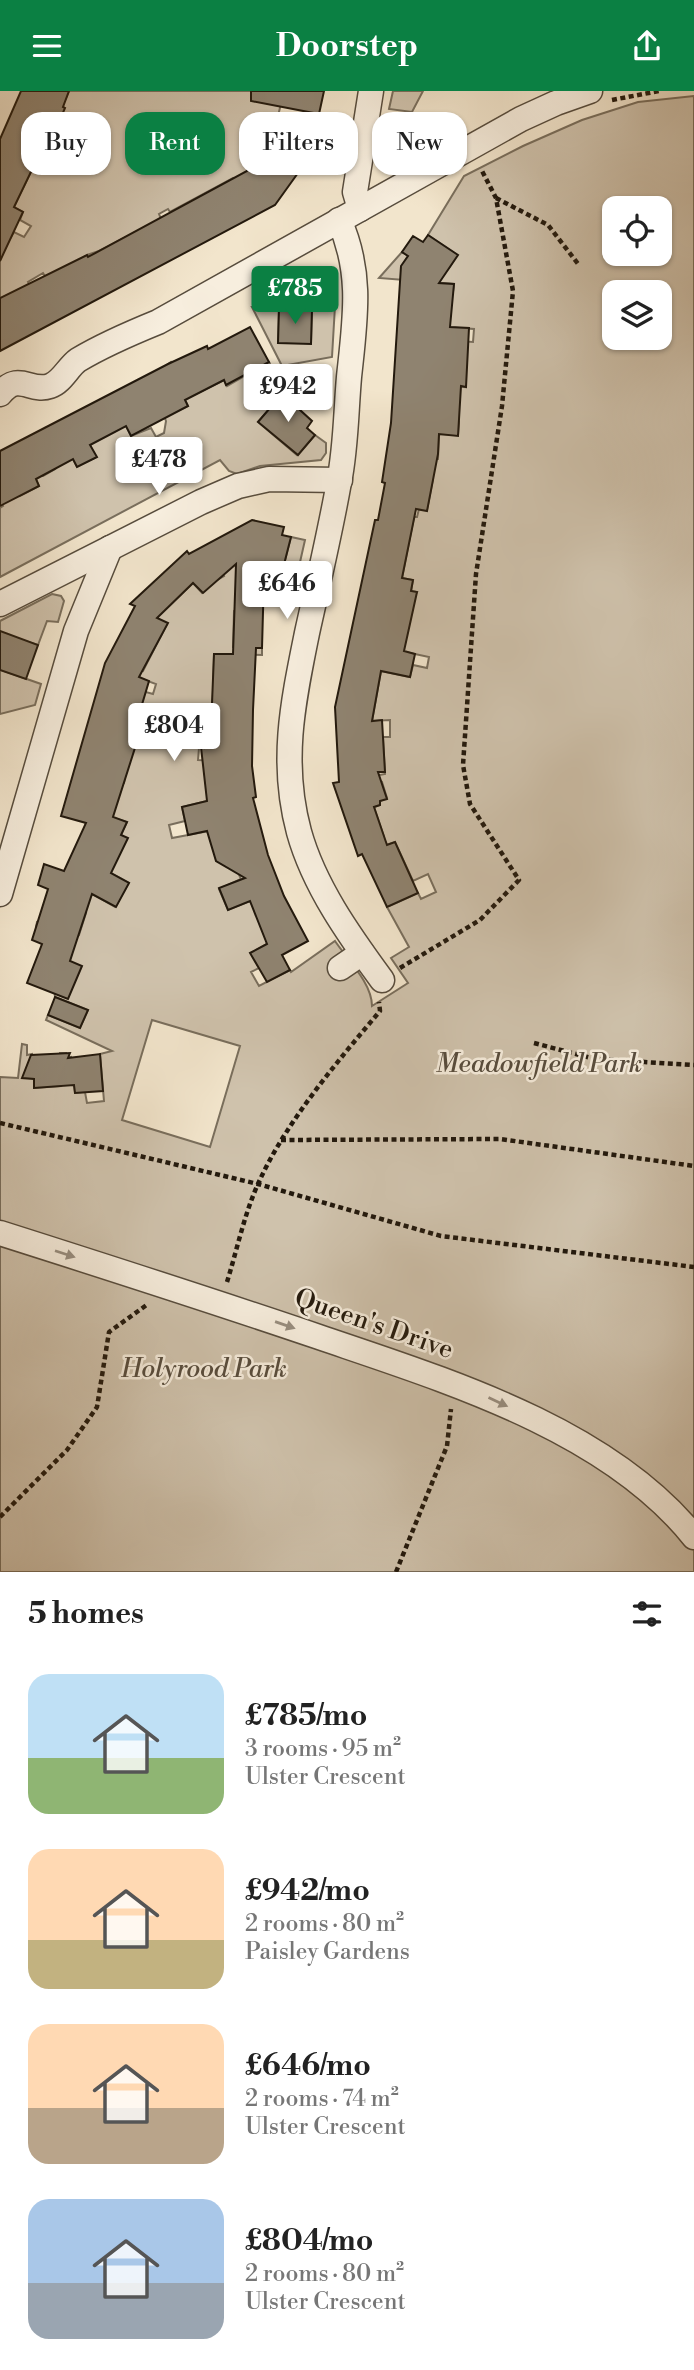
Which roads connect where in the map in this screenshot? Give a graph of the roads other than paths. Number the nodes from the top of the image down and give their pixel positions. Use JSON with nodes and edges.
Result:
{"nodes":[{"id":1,"x":371,"y":91,"type":"edge"},
{"id":2,"x":590,"y":91,"type":"edge"},
{"id":3,"x":350,"y":214,"type":"junction"},
{"id":4,"x":0,"y":394,"type":"edge"},
{"id":5,"x":340,"y":480,"type":"junction"},
{"id":6,"x":110,"y":548,"type":"junction"},
{"id":7,"x":0,"y":604,"type":"edge"},
{"id":8,"x":0,"y":894,"type":"edge"},
{"id":9,"x":362,"y":953,"type":"junction"},
{"id":10,"x":340,"y":968,"type":"dead end"},
{"id":11,"x":382,"y":980,"type":"road end"},
{"id":12,"x":0,"y":1233,"type":"edge"},
{"id":13,"x":694,"y":1537,"type":"edge"}],
"edges":[{"from":1,"to":3,"type":"street"},
{"from":2,"to":3,"type":"street"},
{"from":3,"to":4,"type":"street"},
{"from":3,"to":5,"type":"street"},
{"from":5,"to":6,"type":"street"},
{"from":5,"to":9,"type":"street"},
{"from":6,"to":7,"type":"street"},
{"from":6,"to":8,"type":"street"},
{"from":9,"to":10,"type":"street"},
{"from":9,"to":11,"type":"street"},
{"from":12,"to":13,"type":"street","name":"Queen's Drive","one_way":true}]}
